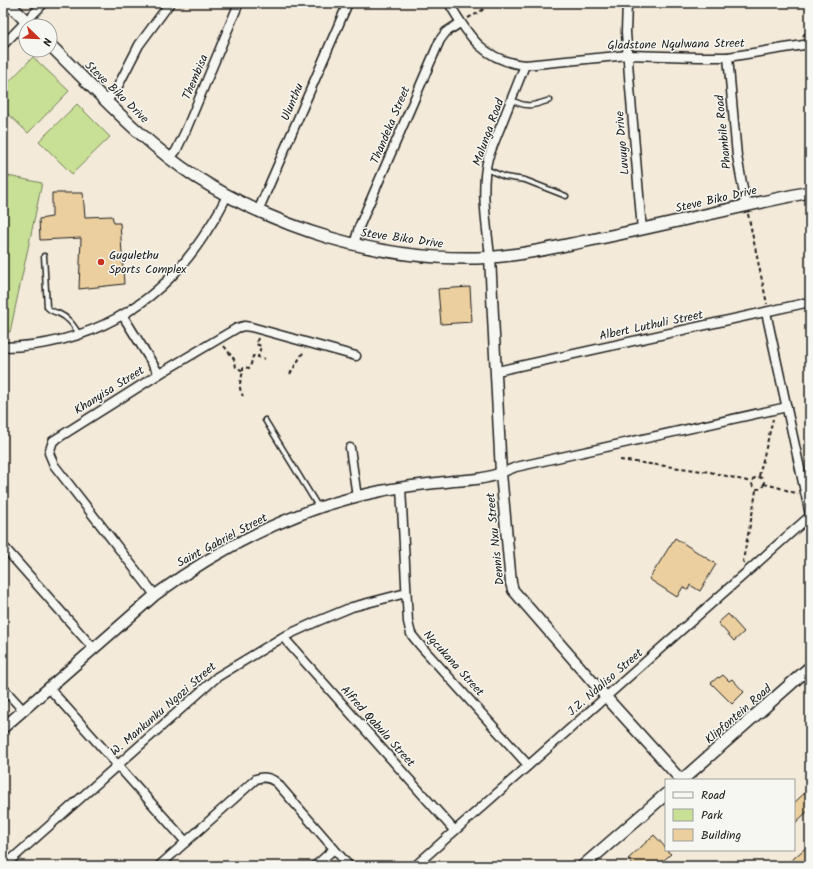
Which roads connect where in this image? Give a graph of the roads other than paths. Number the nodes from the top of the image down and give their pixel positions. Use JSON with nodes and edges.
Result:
{"nodes":[{"id":1,"x":8,"y":3,"type":"edge"},
{"id":2,"x":44,"y":3,"type":"edge"},
{"id":3,"x":170,"y":3,"type":"edge"},
{"id":4,"x":239,"y":3,"type":"edge"},
{"id":5,"x":348,"y":3,"type":"edge"},
{"id":6,"x":449,"y":3,"type":"edge"},
{"id":7,"x":627,"y":3,"type":"edge"},
{"id":8,"x":23,"y":18,"type":"edge"},
{"id":9,"x":33,"y":18,"type":"edge"},
{"id":10,"x":460,"y":23,"type":"junction"},
{"id":11,"x":18,"y":33,"type":"edge"},
{"id":12,"x":810,"y":44,"type":"edge"},
{"id":13,"x":3,"y":45,"type":"edge"},
{"id":14,"x":58,"y":53,"type":"edge"},
{"id":15,"x":628,"y":55,"type":"junction"},
{"id":16,"x":728,"y":57,"type":"junction"},
{"id":17,"x":525,"y":65,"type":"junction"},
{"id":18,"x":512,"y":100,"type":"junction"},
{"id":19,"x":550,"y":100,"type":"dead end"},
{"id":20,"x":107,"y":101,"type":"junction"},
{"id":21,"x":170,"y":158,"type":"junction"},
{"id":22,"x":486,"y":169,"type":"junction"},
{"id":23,"x":810,"y":192,"type":"edge"},
{"id":24,"x":227,"y":195,"type":"junction"},
{"id":25,"x":566,"y":196,"type":"dead end"},
{"id":26,"x":747,"y":209,"type":"junction"},
{"id":27,"x":258,"y":211,"type":"junction"},
{"id":28,"x":642,"y":230,"type":"junction"},
{"id":29,"x":354,"y":245,"type":"junction"},
{"id":30,"x":44,"y":256,"type":"dead end"},
{"id":31,"x":490,"y":257,"type":"junction"},
{"id":32,"x":810,"y":302,"type":"edge"},
{"id":33,"x":767,"y":308,"type":"junction"},
{"id":34,"x":123,"y":316,"type":"junction"},
{"id":35,"x":79,"y":334,"type":"junction"},
{"id":36,"x":3,"y":347,"type":"edge"},
{"id":37,"x":356,"y":356,"type":"dead end"},
{"id":38,"x":496,"y":371,"type":"junction"},
{"id":39,"x":159,"y":374,"type":"junction"},
{"id":40,"x":787,"y":407,"type":"junction"},
{"id":41,"x":265,"y":420,"type":"dead end"},
{"id":42,"x":350,"y":448,"type":"dead end"},
{"id":43,"x":501,"y":474,"type":"junction"},
{"id":44,"x":401,"y":487,"type":"junction"},
{"id":45,"x":357,"y":497,"type":"junction"},
{"id":46,"x":319,"y":508,"type":"junction"},
{"id":47,"x":810,"y":516,"type":"edge"},
{"id":48,"x":3,"y":546,"type":"edge"},
{"id":49,"x":406,"y":593,"type":"junction"},
{"id":50,"x":155,"y":595,"type":"junction"},
{"id":51,"x":284,"y":637,"type":"junction"},
{"id":52,"x":94,"y":648,"type":"junction"},
{"id":53,"x":810,"y":667,"type":"edge"},
{"id":54,"x":3,"y":688,"type":"edge"},
{"id":55,"x":49,"y":688,"type":"junction"},
{"id":56,"x":606,"y":697,"type":"junction"},
{"id":57,"x":23,"y":710,"type":"junction"},
{"id":58,"x":3,"y":728,"type":"edge"},
{"id":59,"x":118,"y":764,"type":"junction"},
{"id":60,"x":528,"y":765,"type":"junction"},
{"id":61,"x":680,"y":779,"type":"edge"},
{"id":62,"x":682,"y":779,"type":"edge"},
{"id":63,"x":665,"y":795,"type":"edge"},
{"id":64,"x":454,"y":830,"type":"junction"},
{"id":65,"x":186,"y":842,"type":"junction"},
{"id":66,"x":334,"y":849,"type":"junction"},
{"id":67,"x":4,"y":866,"type":"edge"},
{"id":68,"x":159,"y":866,"type":"edge"},
{"id":69,"x":315,"y":866,"type":"edge"},
{"id":70,"x":349,"y":866,"type":"edge"},
{"id":71,"x":415,"y":866,"type":"edge"},
{"id":72,"x":583,"y":866,"type":"edge"}],
"edges":[{"from":1,"to":8,"type":"main road"},
{"from":2,"to":9,"type":"street"},
{"from":3,"to":20,"type":"street"},
{"from":4,"to":21,"type":"street","name":"Thembisa"},
{"from":5,"to":27,"type":"street","name":"Ulunthu"},
{"from":6,"to":10,"type":"street","name":"Gladstone Nqulwana Street"},
{"from":7,"to":15,"type":"street","name":"Luvuyo Drive"},
{"from":10,"to":17,"type":"street","name":"Gladstone Nqulwana Street"},
{"from":10,"to":29,"type":"street","name":"Thandeka Street"},
{"from":11,"to":13,"type":"street"},
{"from":12,"to":16,"type":"street","name":"Gladstone Nqulwana Street"},
{"from":14,"to":20,"type":"main road","name":"Steve Biko Drive"},
{"from":15,"to":16,"type":"street","name":"Gladstone Nqulwana Street"},
{"from":15,"to":17,"type":"street","name":"Gladstone Nqulwana Street"},
{"from":15,"to":28,"type":"street","name":"Luvuyo Drive"},
{"from":16,"to":26,"type":"street","name":"Phambile Road"},
{"from":17,"to":18,"type":"street","name":"Malunga Road"},
{"from":18,"to":19,"type":"lane"},
{"from":18,"to":22,"type":"street","name":"Malunga Road"},
{"from":20,"to":21,"type":"main road","name":"Steve Biko Drive"},
{"from":21,"to":24,"type":"main road","name":"Steve Biko Drive"},
{"from":22,"to":25,"type":"lane"},
{"from":22,"to":31,"type":"street","name":"Malunga Road"},
{"from":23,"to":26,"type":"main road","name":"Steve Biko Drive"},
{"from":24,"to":27,"type":"main road","name":"Steve Biko Drive"},
{"from":24,"to":34,"type":"street"},
{"from":26,"to":28,"type":"main road","name":"Steve Biko Drive"},
{"from":27,"to":29,"type":"main road","name":"Steve Biko Drive"},
{"from":28,"to":31,"type":"main road","name":"Steve Biko Drive"},
{"from":29,"to":31,"type":"main road","name":"Steve Biko Drive"},
{"from":30,"to":35,"type":"lane"},
{"from":31,"to":38,"type":"street","name":"Dennis Nxu Street"},
{"from":32,"to":33,"type":"street","name":"Albert Luthuli Street"},
{"from":33,"to":38,"type":"street","name":"Albert Luthuli Street"},
{"from":33,"to":40,"type":"street"},
{"from":34,"to":35,"type":"street"},
{"from":34,"to":39,"type":"street"},
{"from":35,"to":36,"type":"street"},
{"from":37,"to":39,"type":"street","name":"Khanyisa Street"},
{"from":38,"to":43,"type":"street","name":"Dennis Nxu Street"},
{"from":39,"to":50,"type":"street","name":"Khanyisa Street"},
{"from":40,"to":43,"type":"street"},
{"from":40,"to":47,"type":"street"},
{"from":41,"to":46,"type":"lane"},
{"from":42,"to":45,"type":"street"},
{"from":43,"to":44,"type":"street","name":"Saint Gabriel Street"},
{"from":43,"to":56,"type":"street","name":"Dennis Nxu Street"},
{"from":44,"to":45,"type":"street","name":"Saint Gabriel Street"},
{"from":44,"to":49,"type":"street","name":"Ngcukana Street"},
{"from":45,"to":46,"type":"street","name":"Saint Gabriel Street"},
{"from":46,"to":50,"type":"street","name":"Saint Gabriel Street"},
{"from":47,"to":56,"type":"street","name":"J.Z. Ndaliso Street"},
{"from":48,"to":52,"type":"street"},
{"from":49,"to":51,"type":"street","name":"W. Mankunku Ngozi Street"},
{"from":49,"to":60,"type":"street","name":"Ngcukana Street"},
{"from":50,"to":52,"type":"street","name":"Saint Gabriel Street"},
{"from":51,"to":59,"type":"street","name":"W. Mankunku Ngozi Street"},
{"from":51,"to":64,"type":"street","name":"Alfred Qabula Street"},
{"from":52,"to":55,"type":"street","name":"Saint Gabriel Street"},
{"from":53,"to":62,"type":"main road","name":"Klipfontein Road"},
{"from":54,"to":57,"type":"street"},
{"from":55,"to":57,"type":"street","name":"Saint Gabriel Street"},
{"from":55,"to":59,"type":"street"},
{"from":56,"to":60,"type":"street","name":"J.Z. Ndaliso Street"},
{"from":56,"to":61,"type":"street","name":"Dennis Nxu Street"},
{"from":57,"to":58,"type":"street","name":"Saint Gabriel Street"},
{"from":59,"to":65,"type":"street"},
{"from":59,"to":67,"type":"street","name":"W. Mankunku Ngozi Street"},
{"from":60,"to":64,"type":"street","name":"J.Z. Ndaliso Street"},
{"from":63,"to":72,"type":"main road"},
{"from":64,"to":71,"type":"street","name":"J.Z. Ndaliso Street"},
{"from":65,"to":66,"type":"street"},
{"from":65,"to":68,"type":"street"},
{"from":66,"to":69,"type":"street"},
{"from":66,"to":70,"type":"street"}]}
